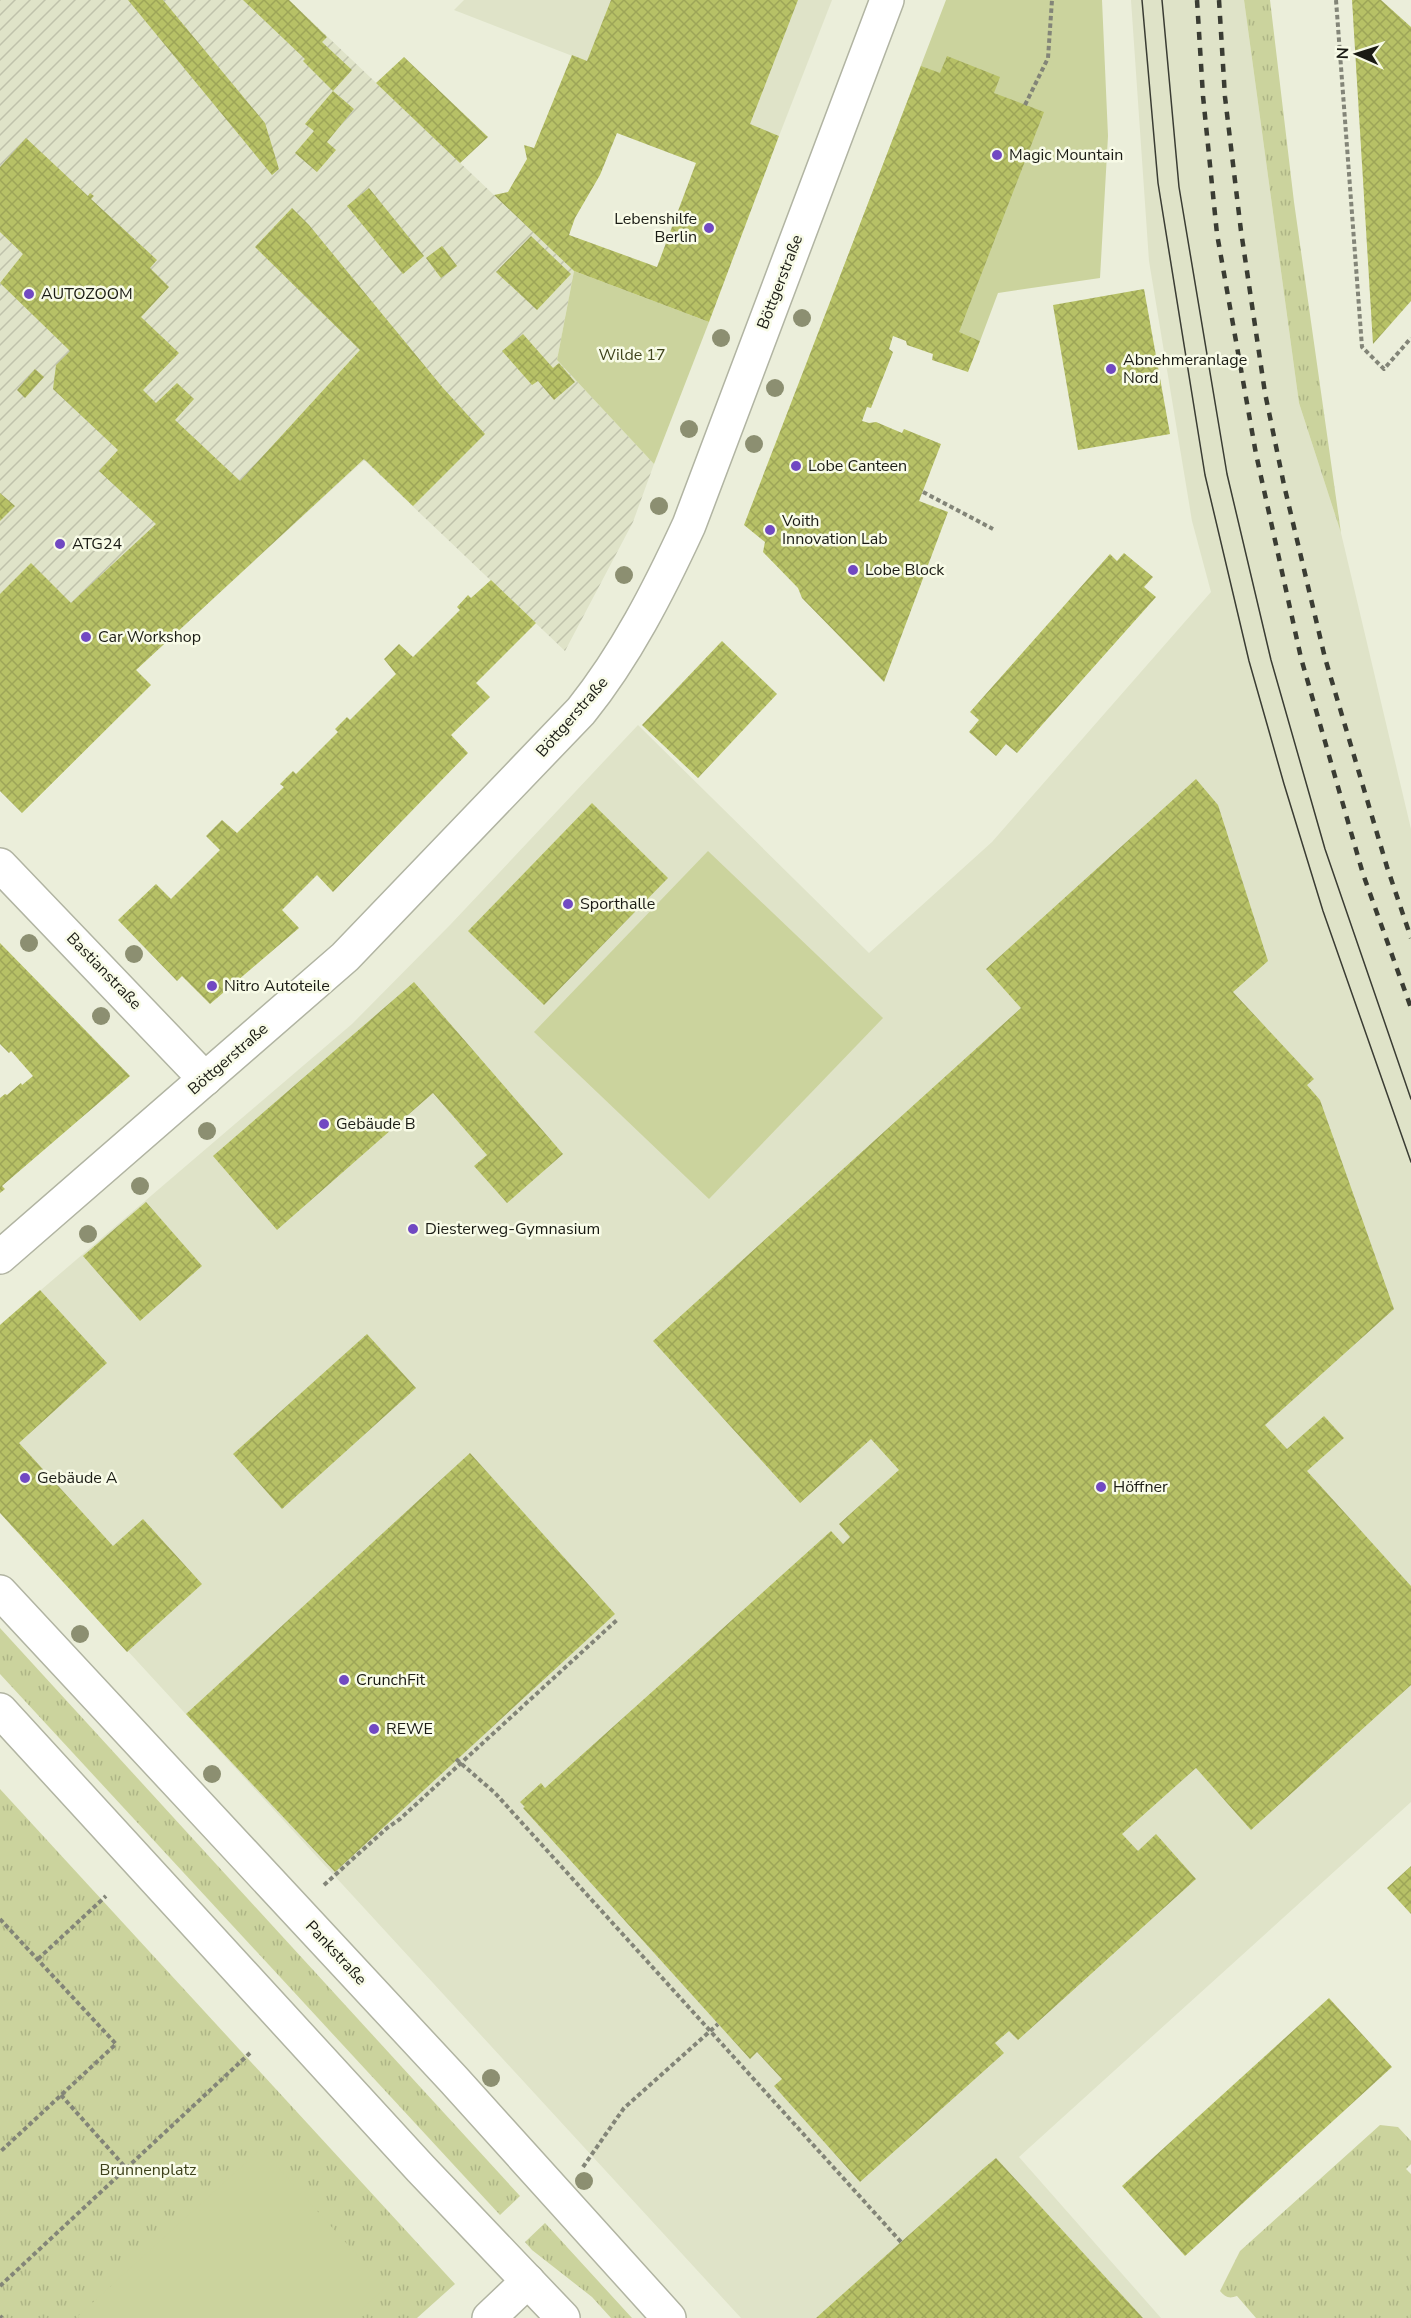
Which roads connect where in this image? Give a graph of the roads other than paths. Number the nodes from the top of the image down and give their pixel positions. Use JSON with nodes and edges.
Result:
{"nodes":[{"id":1,"x":887,"y":0,"type":"edge"},
{"id":2,"x":0,"y":865,"type":"edge"},
{"id":3,"x":206,"y":1079,"type":"junction"},
{"id":4,"x":0,"y":1257,"type":"edge"},
{"id":5,"x":0,"y":1592,"type":"edge"},
{"id":6,"x":0,"y":1710,"type":"edge"},
{"id":7,"x":528,"y":2281,"type":"junction"},
{"id":8,"x":489,"y":2318,"type":"edge"},
{"id":9,"x":563,"y":2318,"type":"edge"},
{"id":10,"x":669,"y":2318,"type":"edge"}],
"edges":[{"from":1,"to":3,"type":"street","name":"Böttgerstraße"},
{"from":2,"to":3,"type":"street","name":"Bastianstraße"},
{"from":3,"to":4,"type":"street","name":"Böttgerstraße"},
{"from":5,"to":10,"type":"street","name":"Pankstraße"},
{"from":6,"to":7,"type":"street"},
{"from":7,"to":8,"type":"street"},
{"from":7,"to":9,"type":"street"}]}
